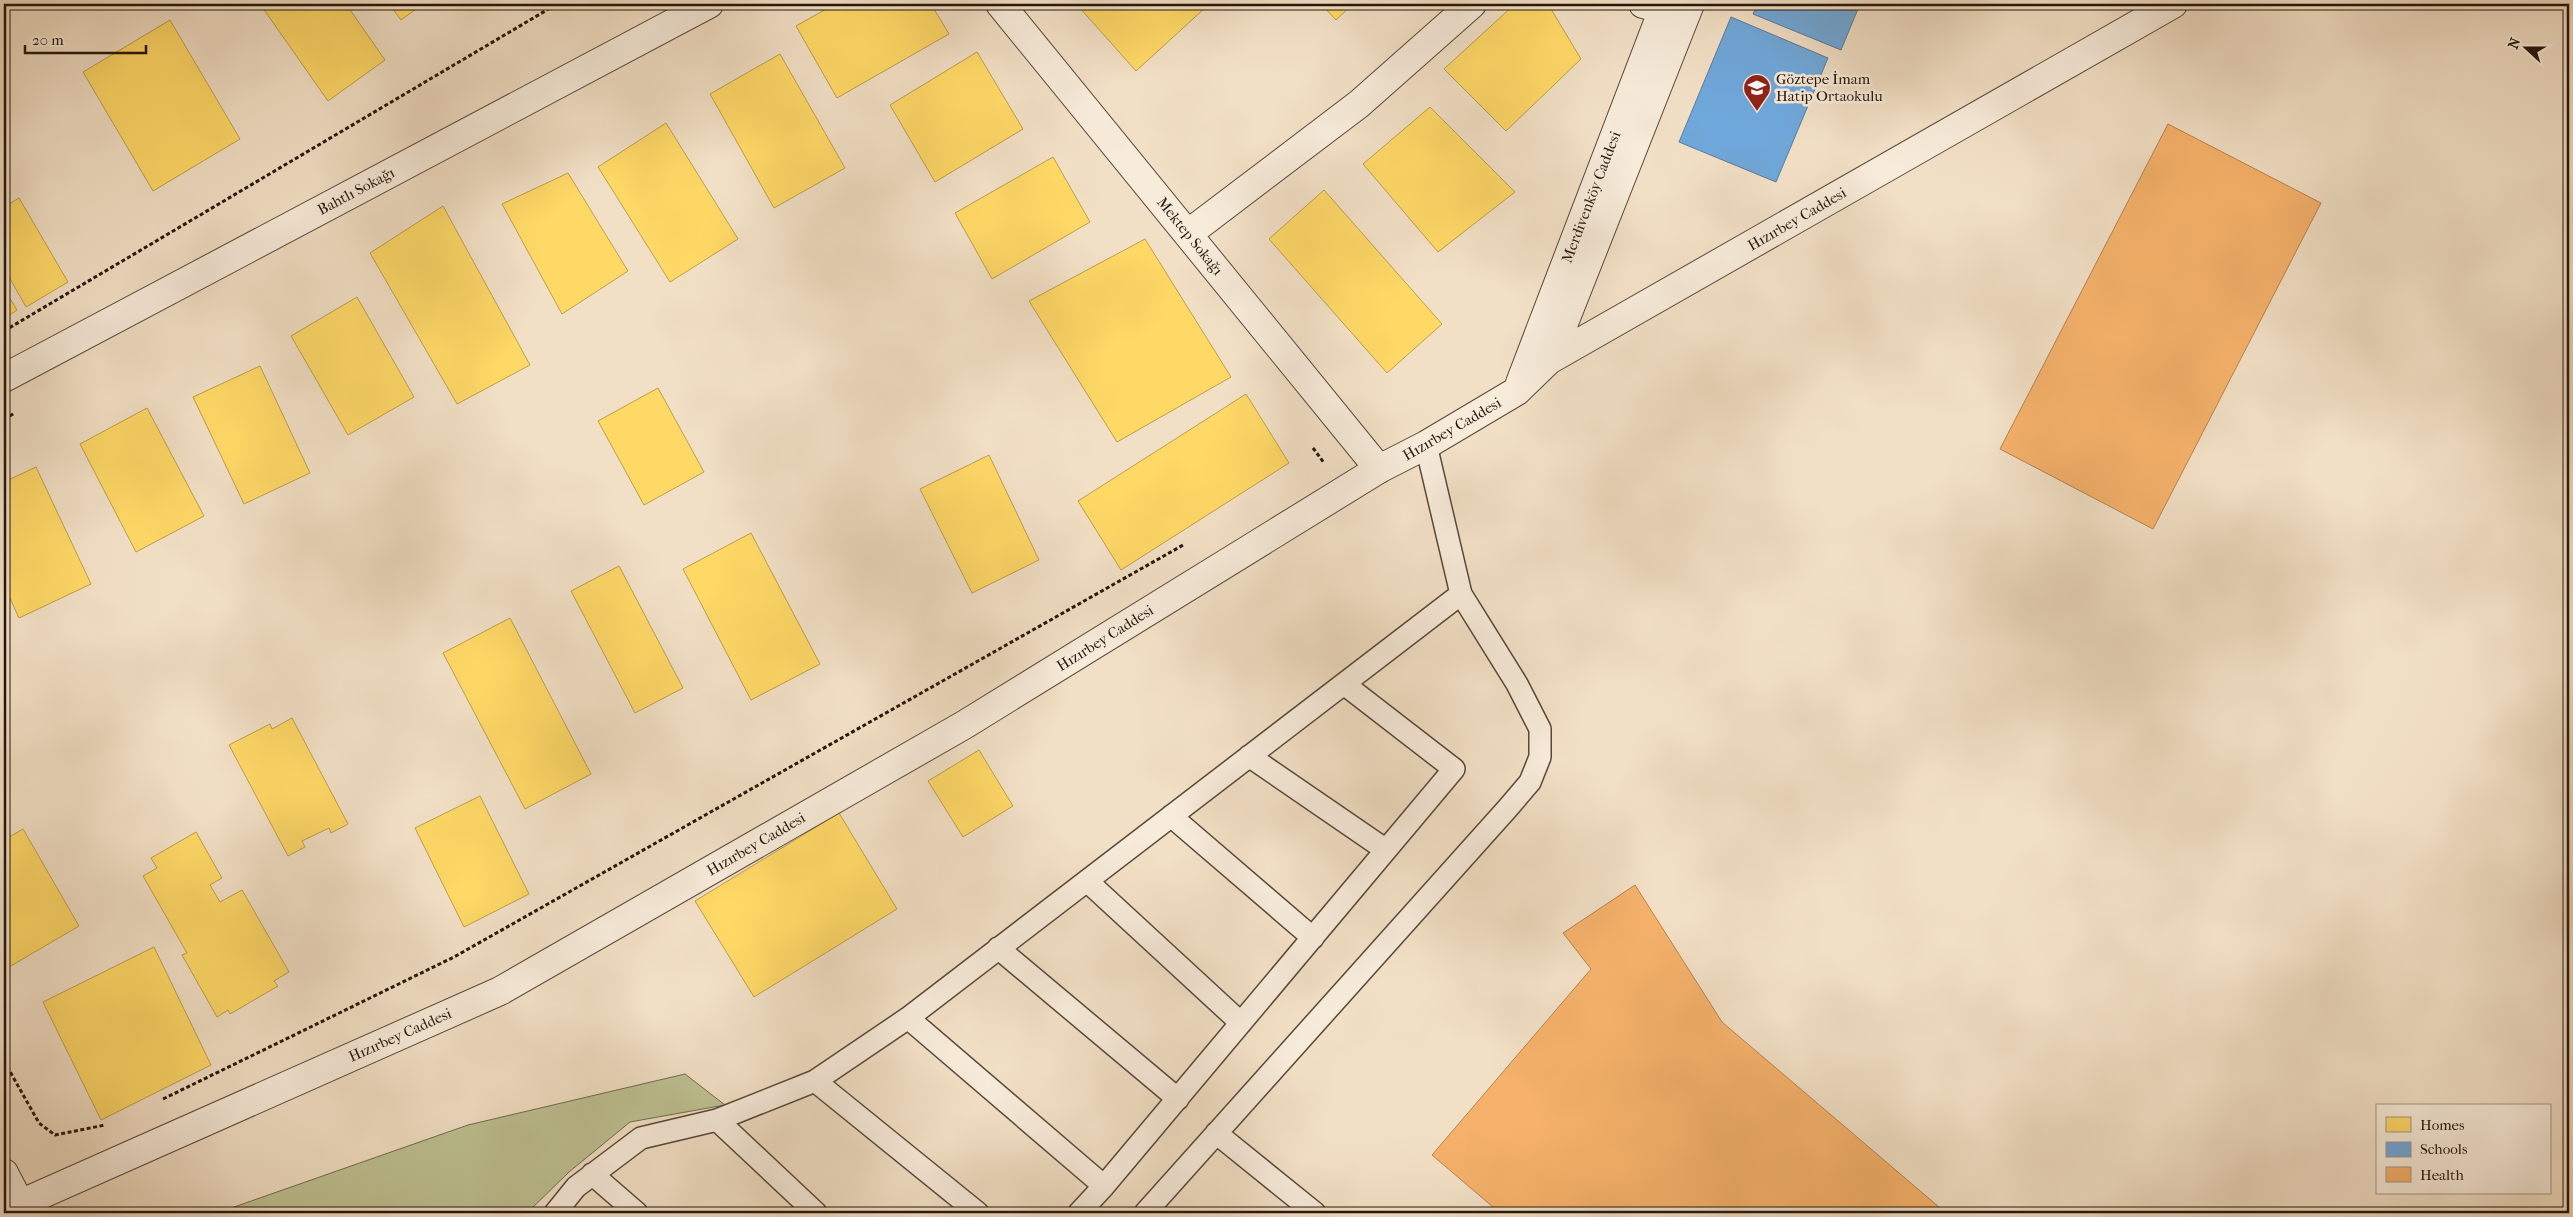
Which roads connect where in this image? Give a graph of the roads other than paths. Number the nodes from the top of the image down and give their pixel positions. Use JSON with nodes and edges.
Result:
{"nodes":[{"id":1,"x":709,"y":4,"type":"edge"},
{"id":2,"x":1000,"y":4,"type":"edge"},
{"id":3,"x":1472,"y":4,"type":"edge"},
{"id":4,"x":2173,"y":4,"type":"edge"},
{"id":5,"x":1669,"y":7,"type":"edge"},
{"id":6,"x":1188,"y":234,"type":"junction"},
{"id":7,"x":1549,"y":360,"type":"junction"},
{"id":8,"x":4,"y":378,"type":"edge"},
{"id":9,"x":1518,"y":391,"type":"junction"},
{"id":10,"x":1426,"y":445,"type":"junction"},
{"id":11,"x":1379,"y":469,"type":"junction"},
{"id":12,"x":1461,"y":594,"type":"junction"},
{"id":13,"x":1344,"y":684,"type":"junction"},
{"id":14,"x":1249,"y":756,"type":"junction"},
{"id":15,"x":1171,"y":816,"type":"junction"},
{"id":16,"x":1386,"y":850,"type":"junction"},
{"id":17,"x":1087,"y":881,"type":"junction"},
{"id":18,"x":1313,"y":938,"type":"junction"},
{"id":19,"x":998,"y":948,"type":"junction"},
{"id":20,"x":908,"y":1018,"type":"junction"},
{"id":21,"x":1241,"y":1023,"type":"junction"},
{"id":22,"x":815,"y":1080,"type":"junction"},
{"id":23,"x":1178,"y":1099,"type":"junction"},
{"id":24,"x":717,"y":1120,"type":"junction"},
{"id":25,"x":1216,"y":1133,"type":"junction"},
{"id":26,"x":4,"y":1173,"type":"edge"},
{"id":27,"x":592,"y":1174,"type":"junction"},
{"id":28,"x":1104,"y":1186,"type":"junction"},
{"id":29,"x":12,"y":1207,"type":"edge"},
{"id":30,"x":556,"y":1213,"type":"edge"},
{"id":31,"x":637,"y":1213,"type":"edge"},
{"id":32,"x":816,"y":1213,"type":"edge"},
{"id":33,"x":978,"y":1213,"type":"edge"},
{"id":34,"x":1079,"y":1213,"type":"edge"},
{"id":35,"x":1145,"y":1213,"type":"edge"},
{"id":36,"x":1315,"y":1213,"type":"edge"}],
"edges":[{"from":1,"to":8,"type":"street","name":"Bahtlı Sokağı"},
{"from":2,"to":6,"type":"street","name":"Mektep Sokağı"},
{"from":3,"to":6,"type":"street"},
{"from":4,"to":7,"type":"street","name":"Hızırbey Caddesi"},
{"from":5,"to":7,"type":"street"},
{"from":5,"to":9,"type":"street","name":"Merdivenköy Caddesi"},
{"from":6,"to":11,"type":"street","name":"Mektep Sokağı"},
{"from":7,"to":9,"type":"street","name":"Hızırbey Caddesi"},
{"from":9,"to":10,"type":"street","name":"Hızırbey Caddesi"},
{"from":10,"to":11,"type":"street","name":"Hızırbey Caddesi"},
{"from":10,"to":12,"type":"lane"},
{"from":11,"to":29,"type":"street","name":"Hızırbey Caddesi"},
{"from":12,"to":13,"type":"lane"},
{"from":12,"to":25,"type":"lane"},
{"from":13,"to":14,"type":"lane"},
{"from":13,"to":16,"type":"lane"},
{"from":14,"to":15,"type":"lane"},
{"from":14,"to":16,"type":"lane"},
{"from":15,"to":17,"type":"lane"},
{"from":15,"to":18,"type":"lane"},
{"from":16,"to":18,"type":"lane"},
{"from":17,"to":19,"type":"lane"},
{"from":17,"to":21,"type":"lane"},
{"from":18,"to":21,"type":"lane"},
{"from":19,"to":20,"type":"lane"},
{"from":19,"to":23,"type":"lane"},
{"from":20,"to":22,"type":"lane"},
{"from":20,"to":28,"type":"lane"},
{"from":21,"to":23,"type":"lane"},
{"from":22,"to":24,"type":"lane"},
{"from":22,"to":33,"type":"lane"},
{"from":23,"to":28,"type":"lane"},
{"from":24,"to":27,"type":"lane"},
{"from":24,"to":32,"type":"lane"},
{"from":25,"to":35,"type":"lane"},
{"from":25,"to":36,"type":"lane"},
{"from":26,"to":29,"type":"street"},
{"from":27,"to":30,"type":"lane"},
{"from":27,"to":31,"type":"lane"},
{"from":28,"to":34,"type":"lane"}]}
